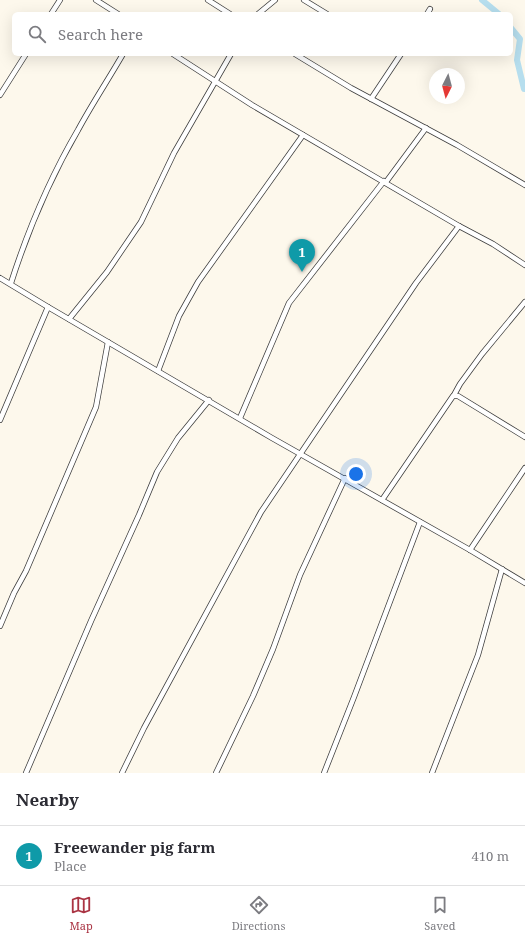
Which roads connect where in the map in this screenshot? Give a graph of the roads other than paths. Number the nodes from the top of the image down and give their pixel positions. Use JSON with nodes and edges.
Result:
{"nodes":[{"id":1,"x":60,"y":0,"type":"edge"},
{"id":2,"x":96,"y":0,"type":"edge"},
{"id":3,"x":208,"y":0,"type":"edge"},
{"id":4,"x":275,"y":0,"type":"edge"},
{"id":5,"x":304,"y":0,"type":"edge"},
{"id":6,"x":106,"y":1,"type":"edge"},
{"id":7,"x":430,"y":9,"type":"dead end"},
{"id":8,"x":52,"y":12,"type":"edge"},
{"id":9,"x":116,"y":12,"type":"edge"},
{"id":10,"x":227,"y":12,"type":"edge"},
{"id":11,"x":260,"y":12,"type":"edge"},
{"id":12,"x":325,"y":12,"type":"edge"},
{"id":13,"x":428,"y":12,"type":"edge"},
{"id":14,"x":25,"y":56,"type":"edge"},
{"id":15,"x":122,"y":56,"type":"edge"},
{"id":16,"x":176,"y":56,"type":"edge"},
{"id":17,"x":230,"y":56,"type":"edge"},
{"id":18,"x":298,"y":56,"type":"edge"},
{"id":19,"x":400,"y":56,"type":"edge"},
{"id":20,"x":214,"y":81,"type":"junction"},
{"id":21,"x":0,"y":95,"type":"edge"},
{"id":22,"x":371,"y":99,"type":"junction"},
{"id":23,"x":426,"y":128,"type":"junction"},
{"id":24,"x":303,"y":135,"type":"junction"},
{"id":25,"x":385,"y":182,"type":"junction"},
{"id":26,"x":525,"y":186,"type":"edge"},
{"id":27,"x":460,"y":226,"type":"junction"},
{"id":28,"x":525,"y":265,"type":"edge"},
{"id":29,"x":0,"y":278,"type":"edge"},
{"id":30,"x":11,"y":283,"type":"junction"},
{"id":31,"x":525,"y":302,"type":"edge"},
{"id":32,"x":48,"y":307,"type":"junction"},
{"id":33,"x":69,"y":319,"type":"junction"},
{"id":34,"x":108,"y":342,"type":"junction"},
{"id":35,"x":158,"y":371,"type":"junction"},
{"id":36,"x":454,"y":395,"type":"junction"},
{"id":37,"x":209,"y":400,"type":"junction"},
{"id":38,"x":240,"y":418,"type":"junction"},
{"id":39,"x":0,"y":420,"type":"edge"},
{"id":40,"x":525,"y":436,"type":"edge"},
{"id":41,"x":301,"y":454,"type":"junction"},
{"id":42,"x":525,"y":468,"type":"edge"},
{"id":43,"x":345,"y":478,"type":"junction"},
{"id":44,"x":382,"y":500,"type":"junction"},
{"id":45,"x":420,"y":522,"type":"junction"},
{"id":46,"x":470,"y":550,"type":"junction"},
{"id":47,"x":502,"y":569,"type":"junction"},
{"id":48,"x":525,"y":583,"type":"edge"},
{"id":49,"x":0,"y":626,"type":"edge"},
{"id":50,"x":26,"y":773,"type":"edge"},
{"id":51,"x":122,"y":773,"type":"edge"},
{"id":52,"x":216,"y":773,"type":"edge"},
{"id":53,"x":324,"y":773,"type":"edge"},
{"id":54,"x":432,"y":773,"type":"edge"}],
"edges":[{"from":1,"to":8,"type":"street"},
{"from":2,"to":6,"type":"street"},
{"from":3,"to":10,"type":"street"},
{"from":4,"to":11,"type":"street"},
{"from":5,"to":12,"type":"street"},
{"from":6,"to":9,"type":"street"},
{"from":7,"to":13,"type":"street"},
{"from":14,"to":21,"type":"street"},
{"from":15,"to":30,"type":"street"},
{"from":16,"to":20,"type":"street"},
{"from":17,"to":20,"type":"street"},
{"from":18,"to":22,"type":"street"},
{"from":19,"to":22,"type":"street"},
{"from":20,"to":24,"type":"street"},
{"from":20,"to":33,"type":"street"},
{"from":22,"to":23,"type":"street"},
{"from":23,"to":25,"type":"street"},
{"from":23,"to":26,"type":"street"},
{"from":24,"to":25,"type":"street"},
{"from":24,"to":35,"type":"street"},
{"from":25,"to":27,"type":"street"},
{"from":25,"to":38,"type":"street"},
{"from":27,"to":28,"type":"street"},
{"from":27,"to":41,"type":"street"},
{"from":29,"to":30,"type":"street"},
{"from":30,"to":32,"type":"street"},
{"from":31,"to":36,"type":"street"},
{"from":32,"to":33,"type":"street"},
{"from":32,"to":39,"type":"street"},
{"from":33,"to":34,"type":"street"},
{"from":34,"to":35,"type":"street"},
{"from":34,"to":49,"type":"street"},
{"from":35,"to":37,"type":"street"},
{"from":36,"to":40,"type":"street"},
{"from":36,"to":44,"type":"street"},
{"from":37,"to":38,"type":"street"},
{"from":37,"to":50,"type":"street"},
{"from":38,"to":41,"type":"street"},
{"from":41,"to":43,"type":"street"},
{"from":41,"to":51,"type":"street"},
{"from":42,"to":46,"type":"street"},
{"from":43,"to":44,"type":"street"},
{"from":43,"to":52,"type":"street"},
{"from":44,"to":45,"type":"street"},
{"from":45,"to":46,"type":"street"},
{"from":45,"to":53,"type":"street"},
{"from":46,"to":47,"type":"street"},
{"from":47,"to":48,"type":"street"},
{"from":47,"to":54,"type":"street"}]}
